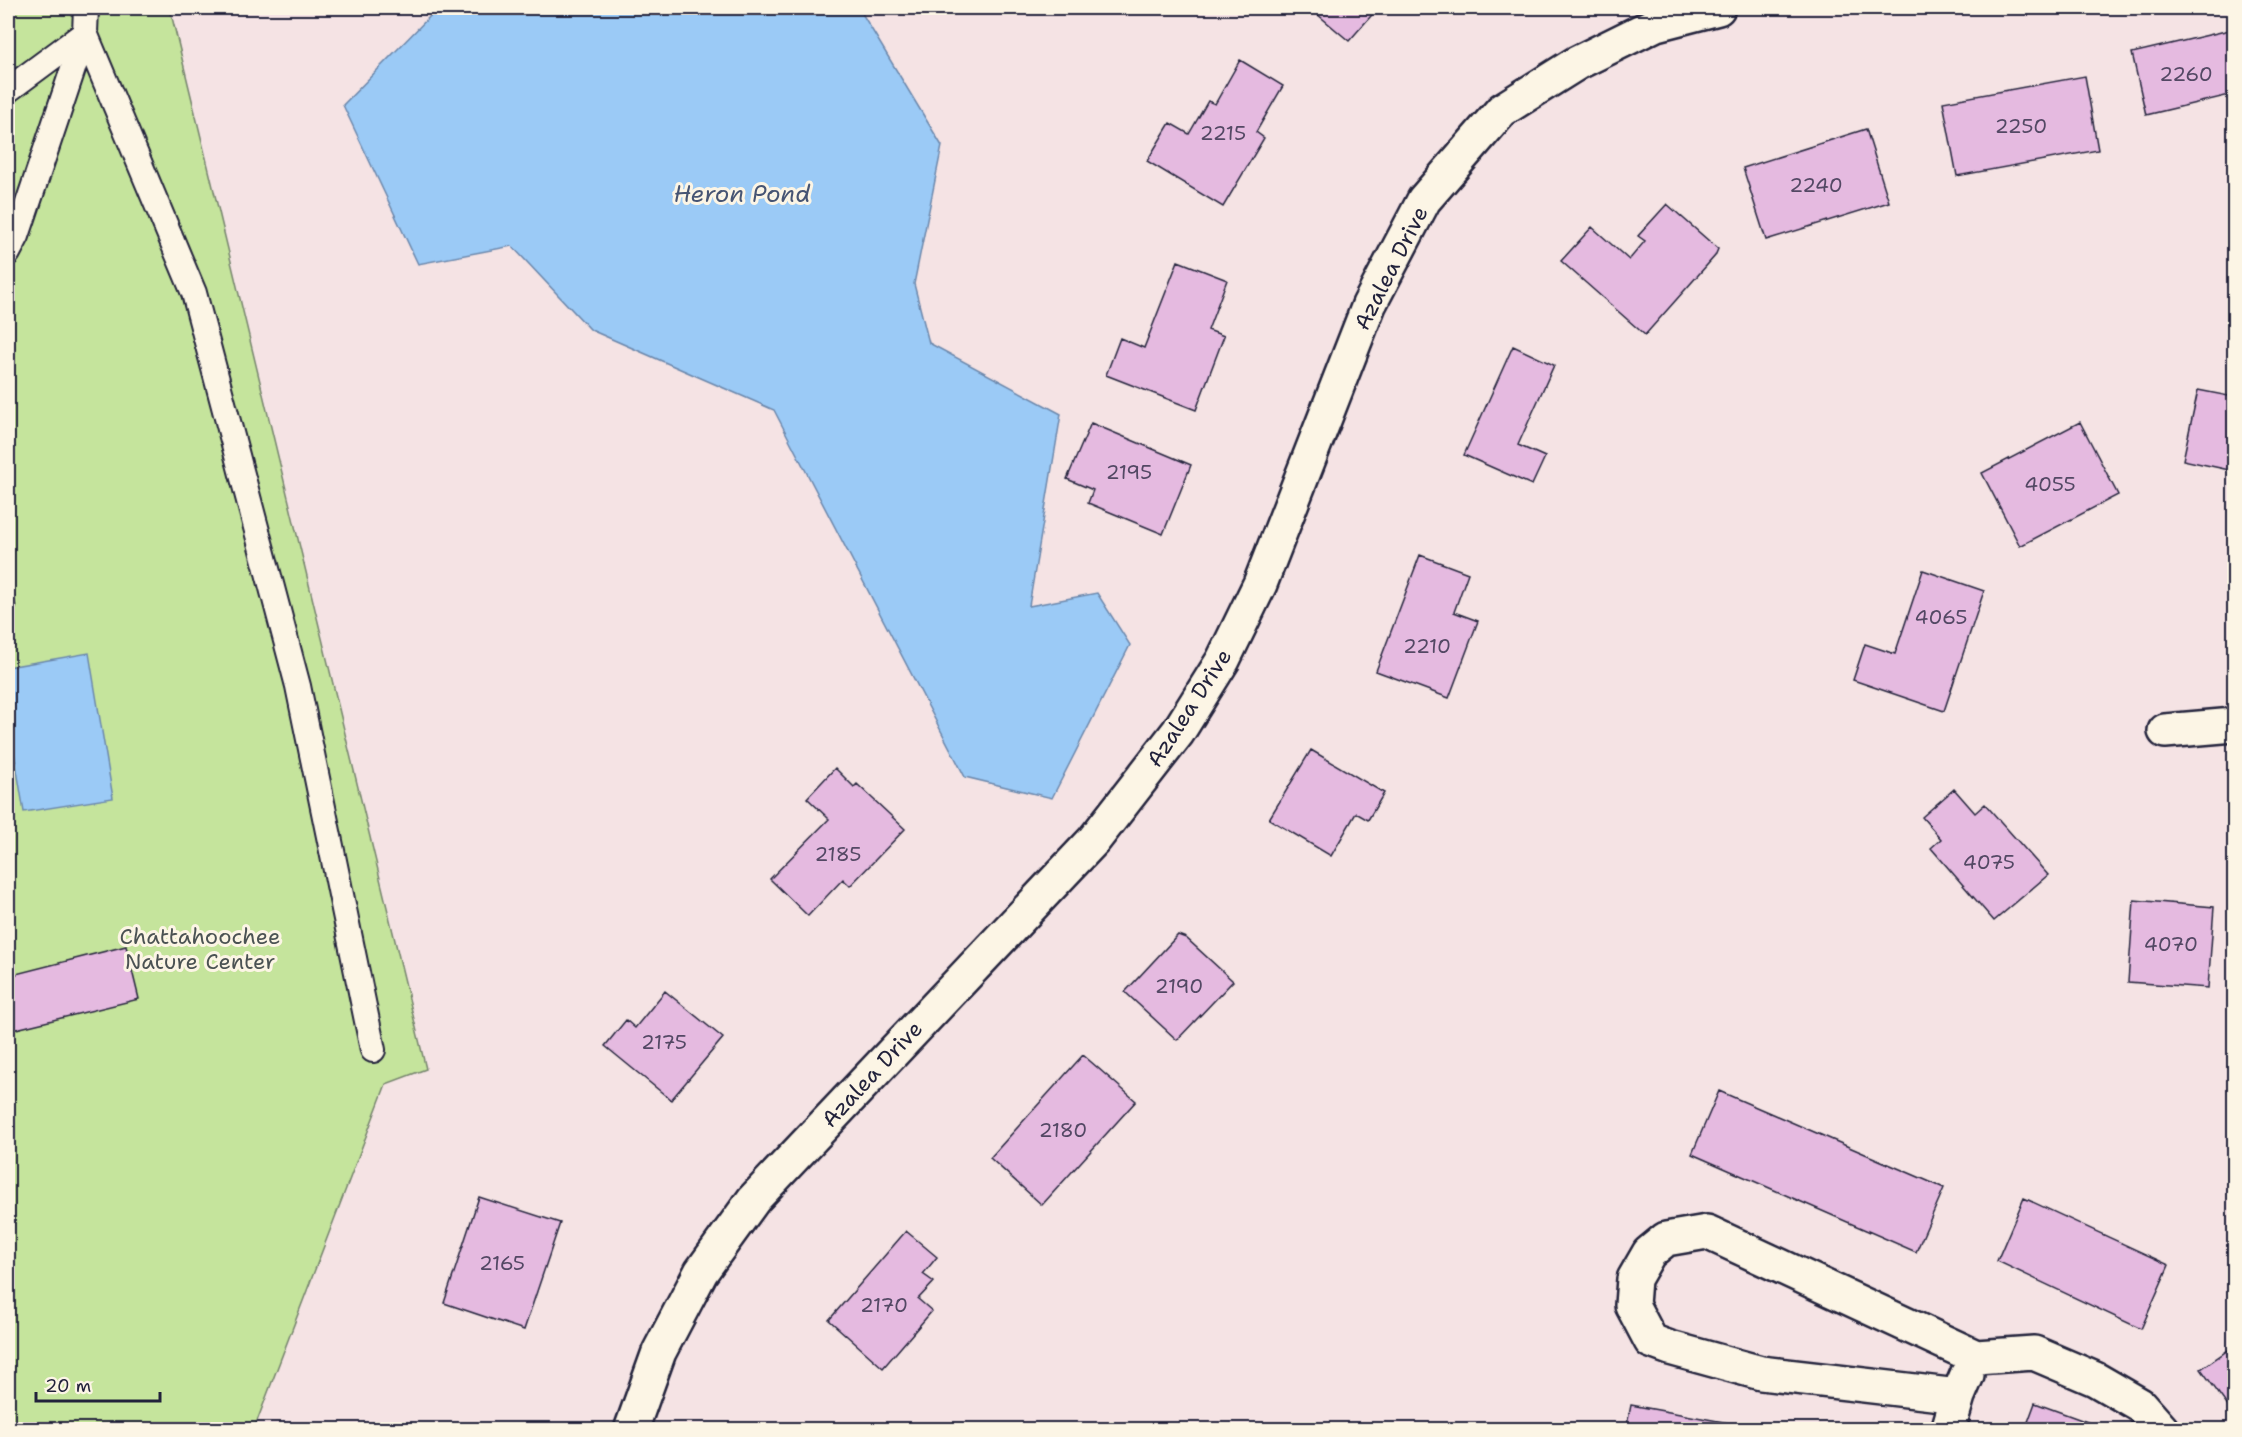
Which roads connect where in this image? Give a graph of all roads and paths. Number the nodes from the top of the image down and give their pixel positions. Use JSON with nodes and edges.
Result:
{"nodes":[{"id":1,"x":86,"y":8,"type":"edge"},
{"id":2,"x":1718,"y":8,"type":"edge"},
{"id":3,"x":85,"y":33,"type":"junction"},
{"id":4,"x":8,"y":90,"type":"edge"},
{"id":5,"x":8,"y":253,"type":"edge"},
{"id":6,"x":2235,"y":725,"type":"edge"},
{"id":7,"x":2165,"y":731,"type":"dead end"},
{"id":8,"x":372,"y":1050,"type":"dead end"},
{"id":9,"x":1976,"y":1357,"type":"junction"},
{"id":10,"x":1958,"y":1396,"type":"junction"},
{"id":11,"x":631,"y":1430,"type":"edge"},
{"id":12,"x":1948,"y":1430,"type":"edge"},
{"id":13,"x":2162,"y":1430,"type":"edge"}],
"edges":[{"from":1,"to":3,"type":"lane"},
{"from":2,"to":11,"type":"street","name":"Azalea Drive"},
{"from":3,"to":4,"type":"lane"},
{"from":3,"to":5,"type":"lane"},
{"from":3,"to":8,"type":"lane"},
{"from":6,"to":7,"type":"street"},
{"from":9,"to":10,"type":"street"},
{"from":9,"to":10,"type":"street"},
{"from":9,"to":13,"type":"street"},
{"from":10,"to":12,"type":"street"}]}
